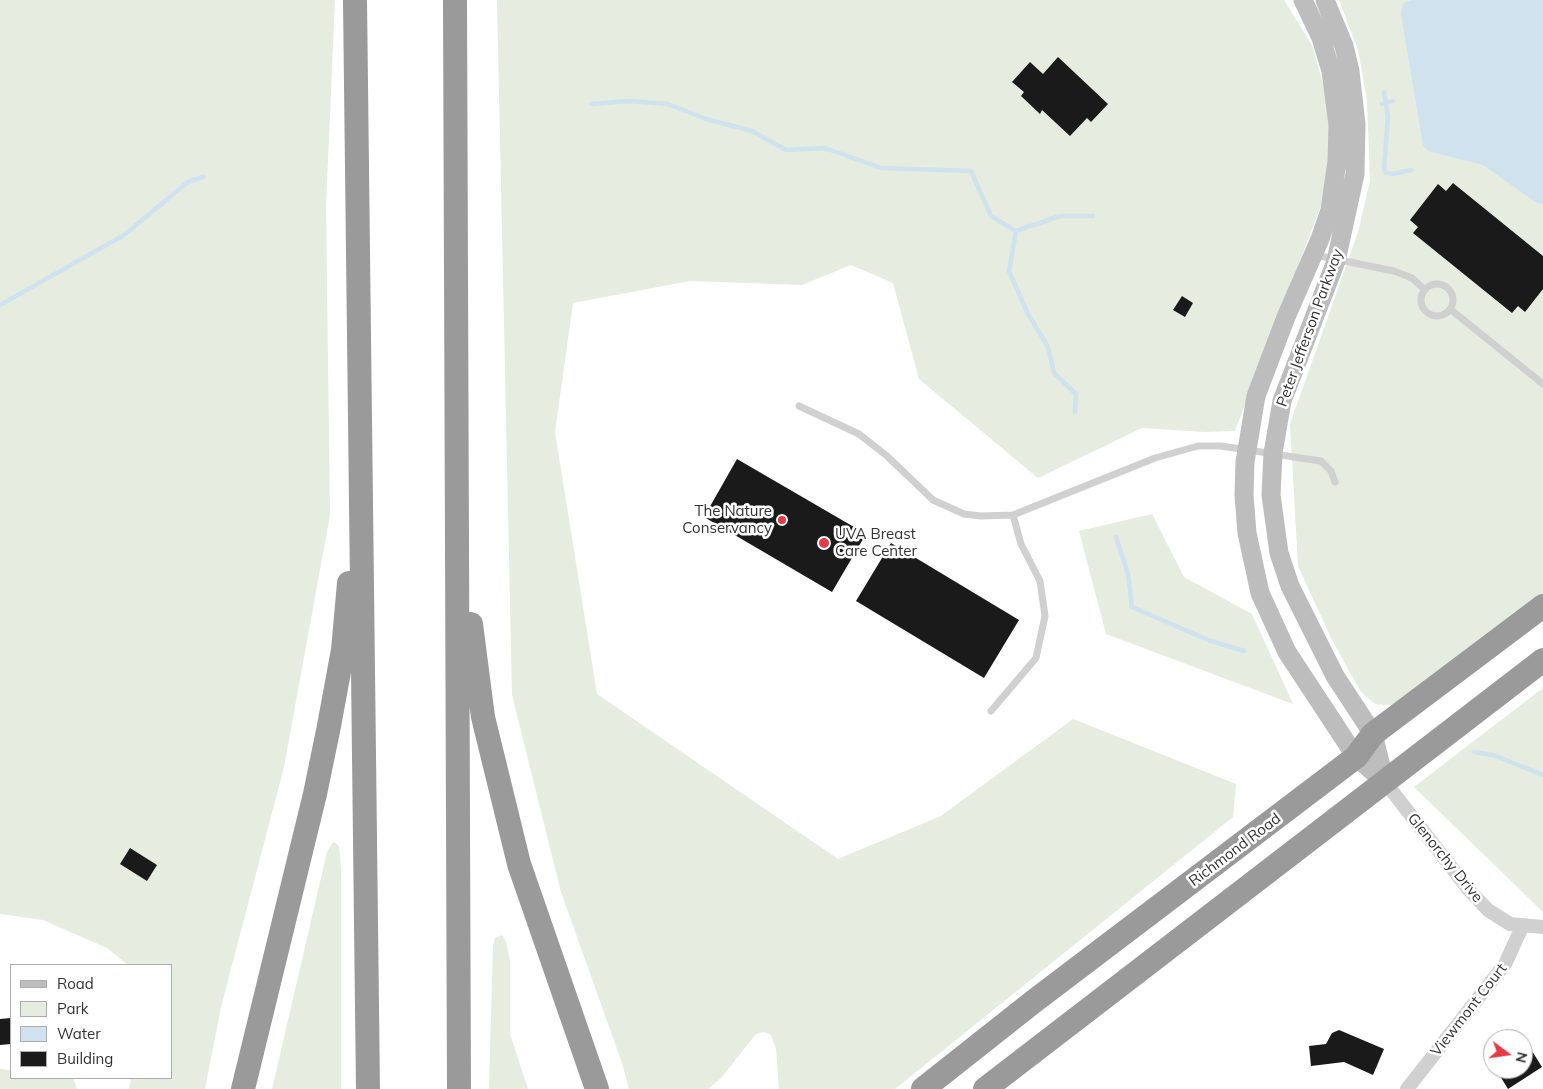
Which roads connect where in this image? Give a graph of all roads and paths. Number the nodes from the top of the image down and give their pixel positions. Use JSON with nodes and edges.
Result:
{"nodes":[{"id":1,"x":355,"y":0,"type":"edge"},
{"id":2,"x":455,"y":0,"type":"edge"},
{"id":3,"x":1303,"y":0,"type":"edge"},
{"id":4,"x":1325,"y":0,"type":"edge"},
{"id":5,"x":1313,"y":254,"type":"junction"},
{"id":6,"x":1336,"y":261,"type":"junction"},
{"id":7,"x":1424,"y":290,"type":"junction"},
{"id":8,"x":1450,"y":309,"type":"junction"},
{"id":9,"x":360,"y":357,"type":"junction"},
{"id":10,"x":1543,"y":384,"type":"edge"},
{"id":11,"x":799,"y":406,"type":"dead end"},
{"id":12,"x":1246,"y":450,"type":"junction"},
{"id":13,"x":1273,"y":453,"type":"junction"},
{"id":14,"x":458,"y":463,"type":"junction"},
{"id":15,"x":1335,"y":482,"type":"dead end"},
{"id":16,"x":1013,"y":515,"type":"junction"},
{"id":17,"x":1543,"y":606,"type":"edge"},
{"id":18,"x":1543,"y":660,"type":"edge"},
{"id":19,"x":991,"y":711,"type":"dead end"},
{"id":20,"x":1373,"y":734,"type":"junction"},
{"id":21,"x":1356,"y":757,"type":"junction"},
{"id":22,"x":1385,"y":782,"type":"junction"},
{"id":23,"x":1522,"y":926,"type":"junction"},
{"id":24,"x":1543,"y":927,"type":"edge"},
{"id":25,"x":243,"y":1089,"type":"edge"},
{"id":26,"x":368,"y":1089,"type":"edge"},
{"id":27,"x":459,"y":1089,"type":"edge"},
{"id":28,"x":598,"y":1089,"type":"edge"},
{"id":29,"x":923,"y":1089,"type":"edge"},
{"id":30,"x":985,"y":1089,"type":"edge"},
{"id":31,"x":1407,"y":1089,"type":"edge"}],
"edges":[{"from":1,"to":9,"type":"highway"},
{"from":2,"to":14,"type":"highway"},
{"from":3,"to":5,"type":"street","name":"Peter Jefferson Parkway"},
{"from":4,"to":6,"type":"street","name":"Peter Jefferson Parkway"},
{"from":5,"to":6,"type":"lane"},
{"from":5,"to":12,"type":"street","name":"Peter Jefferson Parkway"},
{"from":6,"to":7,"type":"lane"},
{"from":6,"to":13,"type":"street","name":"Peter Jefferson Parkway"},
{"from":7,"to":8,"type":"lane"},
{"from":7,"to":8,"type":"lane"},
{"from":8,"to":10,"type":"lane"},
{"from":9,"to":25,"type":"highway"},
{"from":9,"to":26,"type":"highway"},
{"from":11,"to":16,"type":"lane"},
{"from":12,"to":13,"type":"lane"},
{"from":12,"to":16,"type":"lane"},
{"from":12,"to":21,"type":"street","name":"Peter Jefferson Parkway"},
{"from":13,"to":15,"type":"lane"},
{"from":13,"to":20,"type":"street","name":"Peter Jefferson Parkway"},
{"from":14,"to":27,"type":"highway"},
{"from":14,"to":28,"type":"highway"},
{"from":16,"to":19,"type":"lane"},
{"from":17,"to":20,"type":"highway","name":"Richmond Road"},
{"from":18,"to":22,"type":"highway"},
{"from":20,"to":21,"type":"highway","name":"Richmond Road"},
{"from":20,"to":22,"type":"street","name":"Peter Jefferson Parkway"},
{"from":21,"to":22,"type":"street","name":"Peter Jefferson Parkway"},
{"from":21,"to":29,"type":"highway","name":"Richmond Road"},
{"from":22,"to":23,"type":"street","name":"Glenorchy Drive"},
{"from":22,"to":30,"type":"highway"},
{"from":23,"to":24,"type":"street","name":"Glenorchy Drive"},
{"from":23,"to":31,"type":"street","name":"Viewmont Court"}]}
